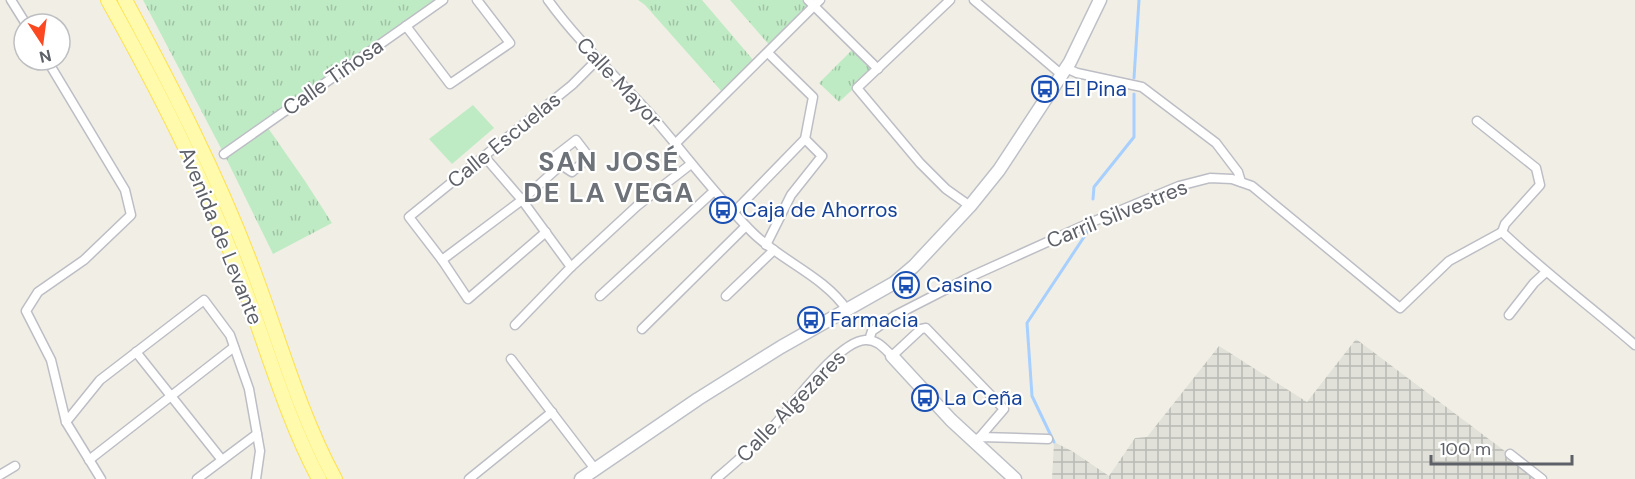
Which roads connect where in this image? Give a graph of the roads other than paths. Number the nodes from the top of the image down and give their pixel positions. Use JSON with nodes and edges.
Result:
{"nodes":[{"id":1,"x":108,"y":0,"type":"edge"},
{"id":2,"x":124,"y":0,"type":"edge"},
{"id":3,"x":443,"y":0,"type":"edge"},
{"id":4,"x":477,"y":0,"type":"edge"},
{"id":5,"x":548,"y":0,"type":"edge"},
{"id":6,"x":950,"y":0,"type":"edge"},
{"id":7,"x":974,"y":0,"type":"edge"},
{"id":8,"x":1100,"y":0,"type":"edge"},
{"id":9,"x":814,"y":2,"type":"edge"},
{"id":10,"x":406,"y":26,"type":"junction"},
{"id":11,"x":768,"y":53,"type":"junction"},
{"id":12,"x":597,"y":60,"type":"junction"},
{"id":13,"x":878,"y":69,"type":"junction"},
{"id":14,"x":54,"y":72,"type":"edge"},
{"id":15,"x":1064,"y":72,"type":"junction"},
{"id":16,"x":1477,"y":121,"type":"dead end"},
{"id":17,"x":805,"y":139,"type":"junction"},
{"id":18,"x":675,"y":144,"type":"junction"},
{"id":19,"x":224,"y":154,"type":"dead end"},
{"id":20,"x":484,"y":156,"type":"junction"},
{"id":21,"x":691,"y":164,"type":"junction"},
{"id":22,"x":561,"y":165,"type":"dead end"},
{"id":23,"x":1240,"y":182,"type":"junction"},
{"id":24,"x":714,"y":191,"type":"junction"},
{"id":25,"x":522,"y":201,"type":"junction"},
{"id":26,"x":970,"y":206,"type":"junction"},
{"id":27,"x":734,"y":212,"type":"junction"},
{"id":28,"x":746,"y":226,"type":"junction"},
{"id":29,"x":546,"y":232,"type":"junction"},
{"id":30,"x":1502,"y":232,"type":"junction"},
{"id":31,"x":770,"y":247,"type":"junction"},
{"id":32,"x":442,"y":260,"type":"junction"},
{"id":33,"x":571,"y":267,"type":"junction"},
{"id":34,"x":1546,"y":272,"type":"junction"},
{"id":35,"x":600,"y":296,"type":"dead end"},
{"id":36,"x":726,"y":296,"type":"dead end"},
{"id":37,"x":847,"y":310,"type":"junction"},
{"id":38,"x":1509,"y":315,"type":"dead end"},
{"id":39,"x":515,"y":326,"type":"dead end"},
{"id":40,"x":642,"y":329,"type":"dead end"},
{"id":41,"x":869,"y":340,"type":"junction"},
{"id":42,"x":1635,"y":345,"type":"edge"},
{"id":43,"x":234,"y":347,"type":"junction"},
{"id":44,"x":136,"y":352,"type":"junction"},
{"id":45,"x":892,"y":356,"type":"junction"},
{"id":46,"x":511,"y":359,"type":"dead end"},
{"id":47,"x":172,"y":395,"type":"junction"},
{"id":48,"x":552,"y":412,"type":"junction"},
{"id":49,"x":66,"y":422,"type":"junction"},
{"id":50,"x":257,"y":434,"type":"junction"},
{"id":51,"x":1048,"y":439,"type":"dead end"},
{"id":52,"x":977,"y":440,"type":"junction"},
{"id":53,"x":1510,"y":454,"type":"dead end"},
{"id":54,"x":89,"y":460,"type":"junction"},
{"id":55,"x":222,"y":460,"type":"junction"},
{"id":56,"x":15,"y":466,"type":"dead end"},
{"id":57,"x":595,"y":469,"type":"junction"},
{"id":58,"x":0,"y":475,"type":"edge"},
{"id":59,"x":101,"y":479,"type":"edge"},
{"id":60,"x":197,"y":479,"type":"edge"},
{"id":61,"x":256,"y":479,"type":"edge"},
{"id":62,"x":319,"y":479,"type":"edge"},
{"id":63,"x":335,"y":479,"type":"edge"},
{"id":64,"x":469,"y":479,"type":"edge"},
{"id":65,"x":581,"y":479,"type":"edge"},
{"id":66,"x":716,"y":479,"type":"edge"},
{"id":67,"x":1015,"y":479,"type":"edge"},
{"id":68,"x":1542,"y":479,"type":"edge"}],
"edges":[{"from":1,"to":62,"type":"main road","name":"Avenida de Levante"},
{"from":2,"to":63,"type":"main road","name":"Avenida de Levante"},
{"from":3,"to":10,"type":"street","name":"Calle Tiñosa"},
{"from":4,"to":10,"type":"street"},
{"from":5,"to":12,"type":"street","name":"Calle Mayor"},
{"from":6,"to":13,"type":"street"},
{"from":7,"to":15,"type":"street"},
{"from":8,"to":15,"type":"main road"},
{"from":9,"to":11,"type":"street"},
{"from":9,"to":13,"type":"street"},
{"from":10,"to":19,"type":"street","name":"Calle Tiñosa"},
{"from":11,"to":17,"type":"street"},
{"from":11,"to":18,"type":"street"},
{"from":12,"to":18,"type":"street","name":"Calle Mayor"},
{"from":12,"to":20,"type":"street","name":"Calle Escuelas"},
{"from":13,"to":26,"type":"street"},
{"from":14,"to":49,"type":"street"},
{"from":15,"to":23,"type":"street"},
{"from":15,"to":26,"type":"main road"},
{"from":16,"to":30,"type":"street"},
{"from":17,"to":27,"type":"street"},
{"from":17,"to":31,"type":"street"},
{"from":18,"to":21,"type":"street","name":"Calle Mayor"},
{"from":20,"to":25,"type":"street"},
{"from":20,"to":32,"type":"street","name":"Calle Escuelas"},
{"from":21,"to":24,"type":"street","name":"Calle Mayor"},
{"from":21,"to":33,"type":"street"},
{"from":22,"to":25,"type":"street"},
{"from":23,"to":30,"type":"street","name":"Carril Silvestres"},
{"from":23,"to":41,"type":"street","name":"Carril Silvestres"},
{"from":24,"to":27,"type":"street","name":"Calle Mayor"},
{"from":24,"to":35,"type":"street"},
{"from":25,"to":29,"type":"street"},
{"from":25,"to":32,"type":"street"},
{"from":26,"to":37,"type":"main road"},
{"from":27,"to":28,"type":"street","name":"Calle Mayor"},
{"from":28,"to":31,"type":"street","name":"Calle Mayor"},
{"from":28,"to":40,"type":"street"},
{"from":29,"to":32,"type":"street"},
{"from":29,"to":33,"type":"street"},
{"from":30,"to":34,"type":"street"},
{"from":31,"to":36,"type":"street"},
{"from":31,"to":37,"type":"street","name":"Calle Mayor"},
{"from":33,"to":39,"type":"street"},
{"from":34,"to":38,"type":"street"},
{"from":34,"to":42,"type":"street"},
{"from":37,"to":57,"type":"main road"},
{"from":41,"to":45,"type":"street"},
{"from":41,"to":66,"type":"street","name":"Calle Algezares"},
{"from":43,"to":44,"type":"street"},
{"from":43,"to":47,"type":"street"},
{"from":43,"to":50,"type":"street"},
{"from":44,"to":47,"type":"street"},
{"from":44,"to":49,"type":"street"},
{"from":45,"to":52,"type":"main road"},
{"from":45,"to":52,"type":"street"},
{"from":46,"to":48,"type":"street"},
{"from":47,"to":54,"type":"street"},
{"from":47,"to":55,"type":"street"},
{"from":48,"to":57,"type":"street"},
{"from":48,"to":64,"type":"street"},
{"from":49,"to":54,"type":"street"},
{"from":50,"to":55,"type":"street"},
{"from":50,"to":61,"type":"street"},
{"from":51,"to":52,"type":"street"},
{"from":52,"to":67,"type":"main road"},
{"from":53,"to":68,"type":"street"},
{"from":54,"to":59,"type":"street"},
{"from":55,"to":60,"type":"street"},
{"from":56,"to":58,"type":"street"},
{"from":57,"to":65,"type":"main road"}]}
